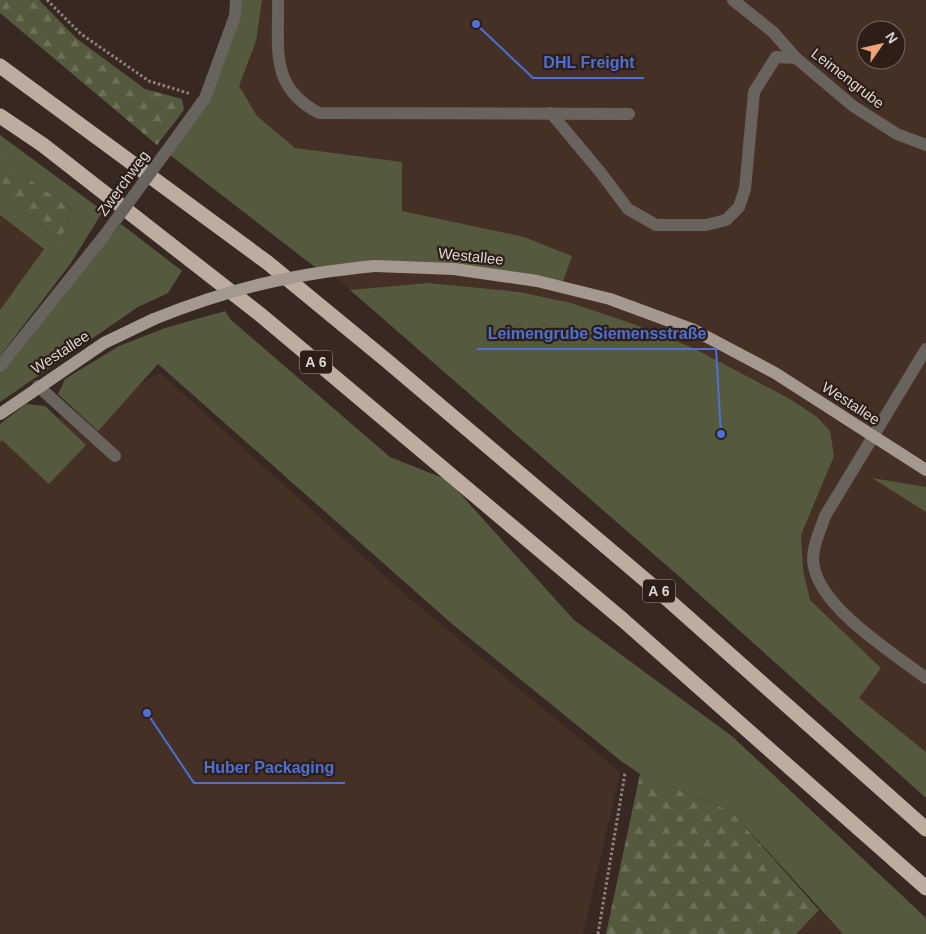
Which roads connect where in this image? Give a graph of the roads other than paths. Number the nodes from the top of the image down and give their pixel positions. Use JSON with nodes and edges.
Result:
{"nodes":[{"id":1,"x":236,"y":0,"type":"edge"},
{"id":2,"x":278,"y":0,"type":"edge"},
{"id":3,"x":733,"y":0,"type":"edge"},
{"id":4,"x":0,"y":55,"type":"edge"},
{"id":5,"x":796,"y":58,"type":"junction"},
{"id":6,"x":6,"y":70,"type":"edge"},
{"id":7,"x":551,"y":114,"type":"junction"},
{"id":8,"x":629,"y":114,"type":"dead end"},
{"id":9,"x":0,"y":116,"type":"edge"},
{"id":10,"x":926,"y":145,"type":"edge"},
{"id":11,"x":926,"y":349,"type":"edge"},
{"id":12,"x":0,"y":366,"type":"edge"},
{"id":13,"x":38,"y":386,"type":"junction"},
{"id":14,"x":0,"y":414,"type":"edge"},
{"id":15,"x":872,"y":436,"type":"junction"},
{"id":16,"x":115,"y":456,"type":"dead end"},
{"id":17,"x":926,"y":470,"type":"edge"},
{"id":18,"x":926,"y":678,"type":"edge"},
{"id":19,"x":926,"y":829,"type":"edge"},
{"id":20,"x":926,"y":888,"type":"edge"}],
"edges":[{"from":1,"to":12,"type":"street","name":"Zwerchweg","bridge":true},
{"from":2,"to":7,"type":"street"},
{"from":3,"to":5,"type":"street"},
{"from":4,"to":6,"type":"highway"},
{"from":5,"to":7,"type":"street","name":"Leimengrube"},
{"from":5,"to":10,"type":"street","name":"Leimengrube"},
{"from":6,"to":19,"type":"highway","number":"A 6"},
{"from":7,"to":8,"type":"street"},
{"from":9,"to":20,"type":"highway","number":"A 6"},
{"from":11,"to":15,"type":"street"},
{"from":13,"to":14,"type":"main road","name":"Westallee"},
{"from":13,"to":15,"type":"main road","name":"Westallee","bridge":true},
{"from":13,"to":16,"type":"street"},
{"from":15,"to":17,"type":"main road","name":"Westallee"},
{"from":15,"to":18,"type":"street"}]}
